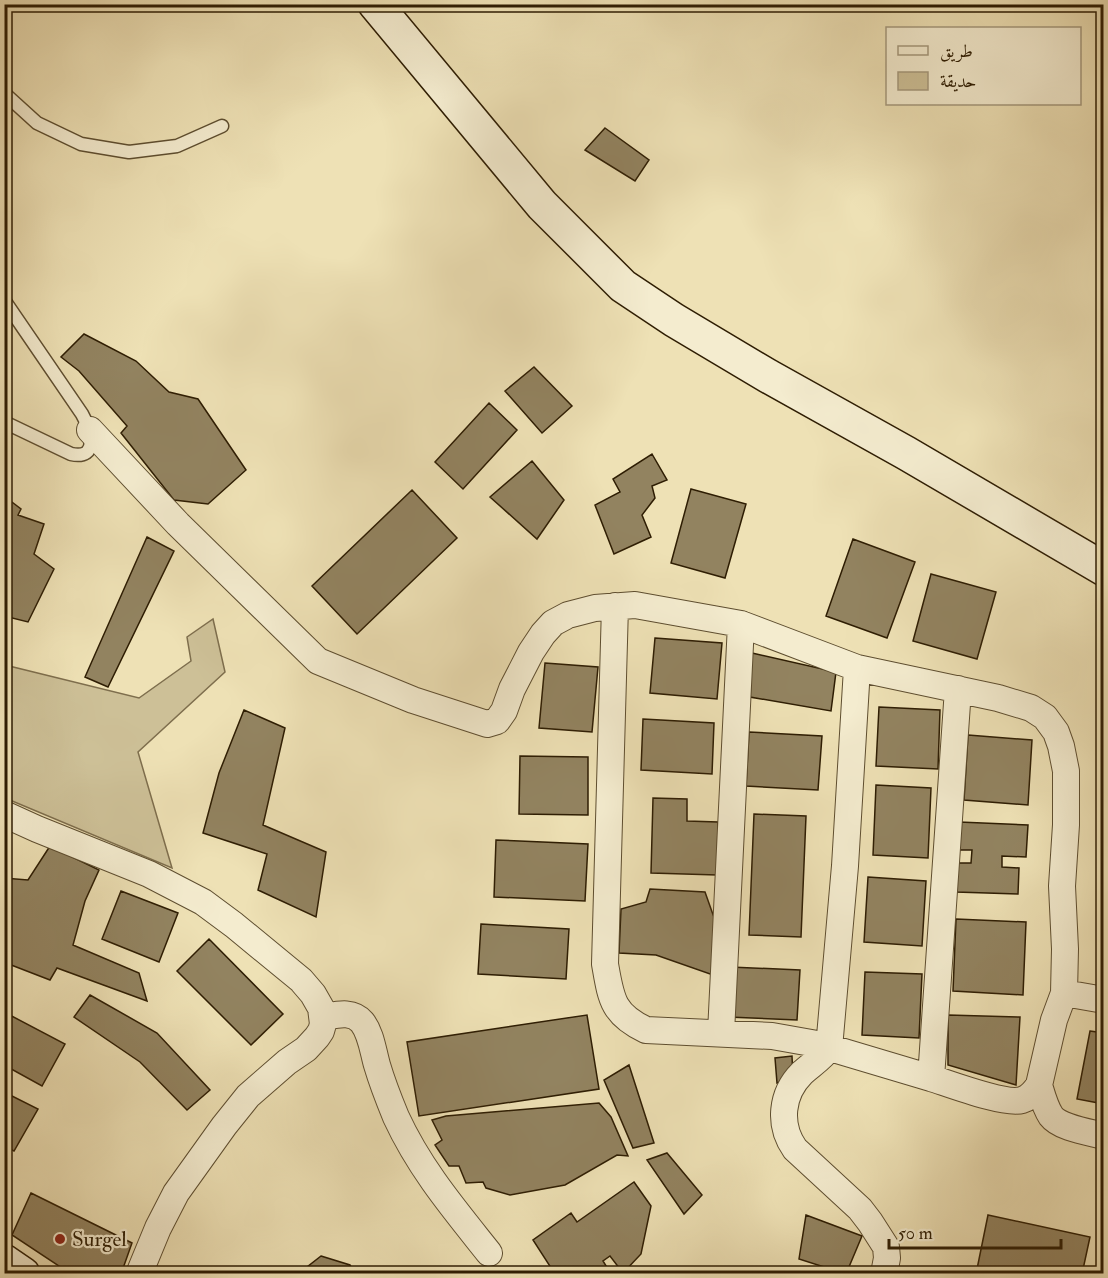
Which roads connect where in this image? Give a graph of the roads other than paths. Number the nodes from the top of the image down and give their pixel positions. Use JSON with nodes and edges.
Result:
{"nodes":[{"id":1,"x":375,"y":4,"type":"edge"},
{"id":2,"x":4,"y":93,"type":"edge"},
{"id":3,"x":222,"y":126,"type":"dead end"},
{"id":4,"x":4,"y":300,"type":"edge"},
{"id":5,"x":4,"y":422,"type":"edge"},
{"id":6,"x":90,"y":430,"type":"junction"},
{"id":7,"x":1104,"y":569,"type":"edge"},
{"id":8,"x":615,"y":606,"type":"junction"},
{"id":9,"x":741,"y":624,"type":"junction"},
{"id":10,"x":856,"y":669,"type":"junction"},
{"id":11,"x":958,"y":689,"type":"junction"},
{"id":12,"x":4,"y":814,"type":"edge"},
{"id":13,"x":1064,"y":993,"type":"junction"},
{"id":14,"x":1104,"y":1000,"type":"edge"},
{"id":15,"x":323,"y":1017,"type":"junction"},
{"id":16,"x":721,"y":1033,"type":"junction"},
{"id":17,"x":829,"y":1047,"type":"junction"},
{"id":18,"x":931,"y":1078,"type":"junction"},
{"id":19,"x":1039,"y":1085,"type":"junction"},
{"id":20,"x":1104,"y":1136,"type":"edge"},
{"id":21,"x":489,"y":1253,"type":"dead end"},
{"id":22,"x":4,"y":1261,"type":"edge"},
{"id":23,"x":23,"y":1274,"type":"edge"},
{"id":24,"x":139,"y":1274,"type":"edge"},
{"id":25,"x":884,"y":1274,"type":"edge"}],
"edges":[{"from":1,"to":7,"type":"main road"},
{"from":2,"to":3,"type":"lane"},
{"from":4,"to":6,"type":"lane"},
{"from":5,"to":6,"type":"lane"},
{"from":6,"to":8,"type":"street"},
{"from":8,"to":9,"type":"street"},
{"from":8,"to":16,"type":"street"},
{"from":9,"to":10,"type":"street"},
{"from":9,"to":16,"type":"street"},
{"from":10,"to":11,"type":"street"},
{"from":10,"to":17,"type":"street"},
{"from":11,"to":13,"type":"street"},
{"from":11,"to":18,"type":"street"},
{"from":12,"to":15,"type":"street"},
{"from":13,"to":14,"type":"street"},
{"from":13,"to":19,"type":"street"},
{"from":15,"to":21,"type":"street"},
{"from":15,"to":24,"type":"street"},
{"from":16,"to":17,"type":"street"},
{"from":17,"to":18,"type":"street"},
{"from":17,"to":25,"type":"street"},
{"from":18,"to":19,"type":"street"},
{"from":19,"to":20,"type":"street"},
{"from":22,"to":23,"type":"main road"}]}
